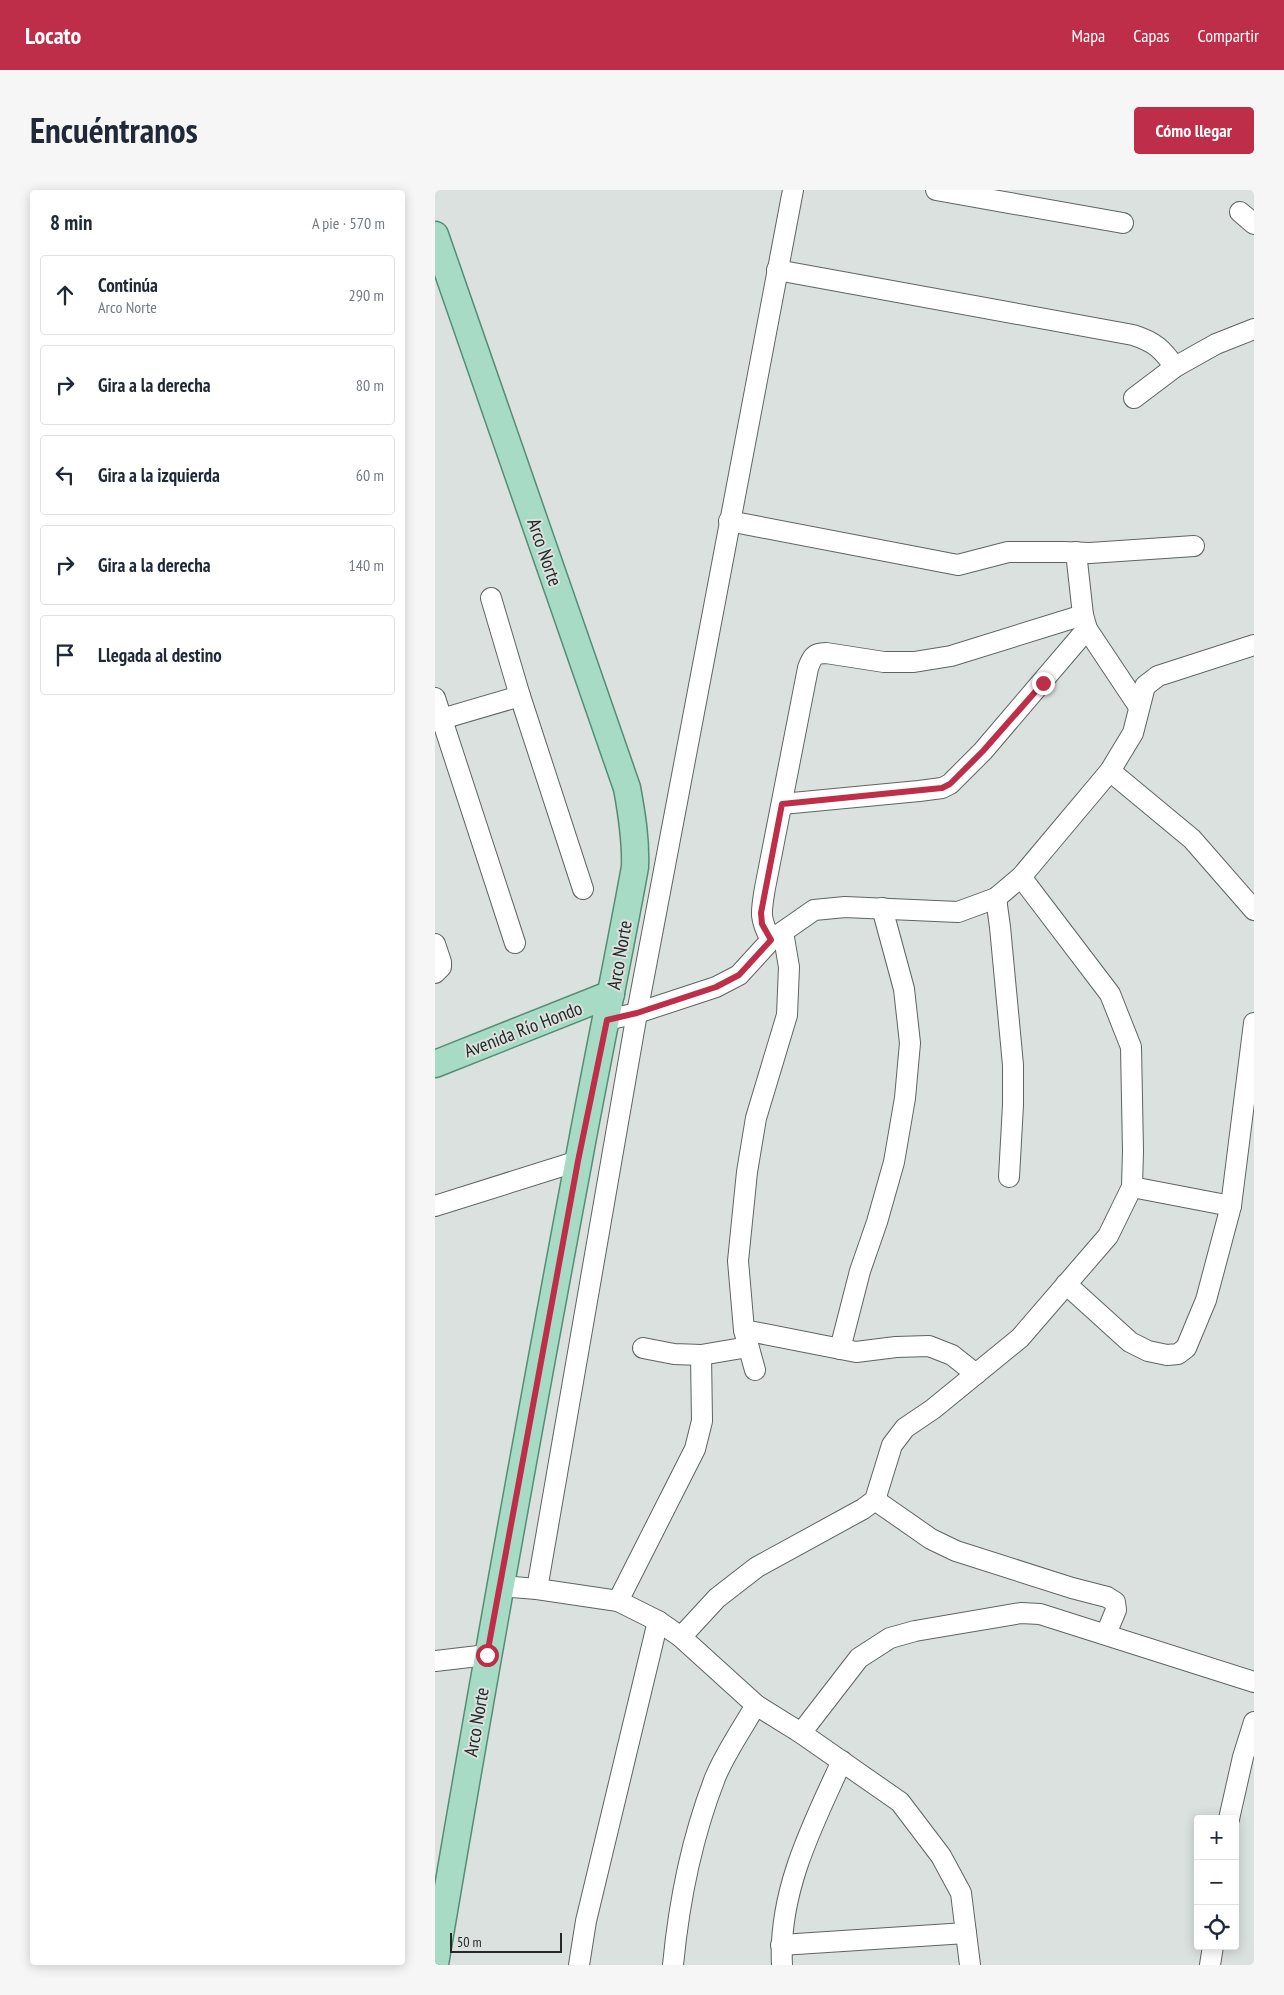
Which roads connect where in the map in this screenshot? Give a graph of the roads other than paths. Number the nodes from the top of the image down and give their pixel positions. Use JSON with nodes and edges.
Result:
{"nodes":[{"id":1,"x":793,"y":190,"type":"edge"},
{"id":2,"x":937,"y":190,"type":"edge"},
{"id":3,"x":1123,"y":223,"type":"dead end"},
{"id":4,"x":435,"y":235,"type":"edge"},
{"id":5,"x":777,"y":270,"type":"junction"},
{"id":6,"x":1254,"y":329,"type":"edge"},
{"id":7,"x":1175,"y":367,"type":"junction"},
{"id":8,"x":1134,"y":398,"type":"dead end"},
{"id":9,"x":729,"y":521,"type":"junction"},
{"id":10,"x":1194,"y":546,"type":"dead end"},
{"id":11,"x":1076,"y":552,"type":"junction"},
{"id":12,"x":491,"y":598,"type":"dead end"},
{"id":13,"x":1085,"y":622,"type":"junction"},
{"id":14,"x":1254,"y":646,"type":"edge"},
{"id":15,"x":520,"y":696,"type":"junction"},
{"id":16,"x":435,"y":698,"type":"edge"},
{"id":17,"x":1139,"y":707,"type":"junction"},
{"id":18,"x":438,"y":720,"type":"edge"},
{"id":19,"x":1110,"y":772,"type":"junction"},
{"id":20,"x":782,"y":804,"type":"junction"},
{"id":21,"x":1021,"y":877,"type":"junction"},
{"id":22,"x":583,"y":889,"type":"dead end"},
{"id":23,"x":996,"y":898,"type":"junction"},
{"id":24,"x":882,"y":908,"type":"junction"},
{"id":25,"x":1254,"y":910,"type":"edge"},
{"id":26,"x":777,"y":936,"type":"junction"},
{"id":27,"x":515,"y":943,"type":"dead end"},
{"id":28,"x":435,"y":944,"type":"edge"},
{"id":29,"x":435,"y":973,"type":"edge"},
{"id":30,"x":611,"y":994,"type":"junction"},
{"id":31,"x":637,"y":1013,"type":"junction"},
{"id":32,"x":607,"y":1020,"type":"junction"},
{"id":33,"x":1254,"y":1023,"type":"edge"},
{"id":34,"x":435,"y":1064,"type":"edge"},
{"id":35,"x":578,"y":1161,"type":"junction"},
{"id":36,"x":1009,"y":1176,"type":"dead end"},
{"id":37,"x":1132,"y":1187,"type":"junction"},
{"id":38,"x":435,"y":1206,"type":"edge"},
{"id":39,"x":1231,"y":1206,"type":"junction"},
{"id":40,"x":1066,"y":1284,"type":"junction"},
{"id":41,"x":746,"y":1339,"type":"junction"},
{"id":42,"x":643,"y":1348,"type":"dead end"},
{"id":43,"x":840,"y":1349,"type":"junction"},
{"id":44,"x":701,"y":1355,"type":"junction"},
{"id":45,"x":755,"y":1370,"type":"dead end"},
{"id":46,"x":976,"y":1374,"type":"junction"},
{"id":47,"x":875,"y":1500,"type":"junction"},
{"id":48,"x":500,"y":1586,"type":"junction"},
{"id":49,"x":537,"y":1589,"type":"junction"},
{"id":50,"x":618,"y":1601,"type":"junction"},
{"id":51,"x":657,"y":1621,"type":"junction"},
{"id":52,"x":1106,"y":1634,"type":"junction"},
{"id":53,"x":681,"y":1637,"type":"junction"},
{"id":54,"x":487,"y":1655,"type":"junction"},
{"id":55,"x":435,"y":1661,"type":"edge"},
{"id":56,"x":1254,"y":1682,"type":"edge"},
{"id":57,"x":755,"y":1705,"type":"junction"},
{"id":58,"x":1254,"y":1722,"type":"edge"},
{"id":59,"x":801,"y":1733,"type":"junction"},
{"id":60,"x":842,"y":1762,"type":"junction"},
{"id":61,"x":1230,"y":1815,"type":"edge"},
{"id":62,"x":966,"y":1933,"type":"junction"},
{"id":63,"x":781,"y":1945,"type":"junction"},
{"id":64,"x":1212,"y":1950,"type":"edge"},
{"id":65,"x":435,"y":1964,"type":"edge"},
{"id":66,"x":579,"y":1965,"type":"edge"},
{"id":67,"x":673,"y":1965,"type":"edge"},
{"id":68,"x":783,"y":1965,"type":"edge"},
{"id":69,"x":970,"y":1965,"type":"edge"},
{"id":70,"x":1210,"y":1965,"type":"edge"}],
"edges":[{"from":1,"to":5,"type":"street"},
{"from":2,"to":3,"type":"street"},
{"from":4,"to":30,"type":"main road","name":"Arco Norte"},
{"from":5,"to":7,"type":"street"},
{"from":5,"to":9,"type":"street"},
{"from":6,"to":7,"type":"street"},
{"from":7,"to":8,"type":"street"},
{"from":9,"to":11,"type":"street"},
{"from":9,"to":31,"type":"street"},
{"from":10,"to":11,"type":"street"},
{"from":11,"to":13,"type":"street"},
{"from":12,"to":15,"type":"street"},
{"from":13,"to":17,"type":"street"},
{"from":13,"to":20,"type":"street"},
{"from":13,"to":20,"type":"street"},
{"from":14,"to":17,"type":"street"},
{"from":15,"to":18,"type":"street"},
{"from":15,"to":22,"type":"street"},
{"from":16,"to":18,"type":"street"},
{"from":17,"to":19,"type":"street"},
{"from":18,"to":27,"type":"street"},
{"from":19,"to":21,"type":"street"},
{"from":19,"to":25,"type":"street"},
{"from":20,"to":26,"type":"street"},
{"from":21,"to":23,"type":"street"},
{"from":21,"to":37,"type":"street"},
{"from":23,"to":24,"type":"street"},
{"from":23,"to":36,"type":"street"},
{"from":24,"to":26,"type":"street"},
{"from":24,"to":43,"type":"street"},
{"from":26,"to":31,"type":"street"},
{"from":26,"to":41,"type":"street"},
{"from":28,"to":29,"type":"street"},
{"from":30,"to":32,"type":"main road","name":"Arco Norte"},
{"from":30,"to":34,"type":"main road","name":"Avenida Río Hondo"},
{"from":31,"to":32,"type":"street"},
{"from":31,"to":49,"type":"street"},
{"from":32,"to":35,"type":"main road","name":"Arco Norte"},
{"from":33,"to":39,"type":"street"},
{"from":35,"to":38,"type":"street"},
{"from":35,"to":48,"type":"main road","name":"Arco Norte"},
{"from":37,"to":39,"type":"street"},
{"from":37,"to":40,"type":"street"},
{"from":39,"to":40,"type":"street"},
{"from":40,"to":46,"type":"street"},
{"from":41,"to":43,"type":"street"},
{"from":41,"to":44,"type":"street"},
{"from":41,"to":45,"type":"street"},
{"from":42,"to":44,"type":"street"},
{"from":43,"to":46,"type":"street"},
{"from":44,"to":50,"type":"street"},
{"from":46,"to":47,"type":"street"},
{"from":47,"to":52,"type":"street"},
{"from":47,"to":53,"type":"street"},
{"from":48,"to":49,"type":"street"},
{"from":48,"to":54,"type":"main road","name":"Arco Norte"},
{"from":49,"to":50,"type":"street"},
{"from":50,"to":51,"type":"street"},
{"from":51,"to":53,"type":"street"},
{"from":51,"to":66,"type":"street"},
{"from":52,"to":56,"type":"street"},
{"from":52,"to":59,"type":"street"},
{"from":53,"to":57,"type":"street"},
{"from":54,"to":55,"type":"street"},
{"from":54,"to":65,"type":"main road","name":"Arco Norte"},
{"from":57,"to":59,"type":"street"},
{"from":57,"to":67,"type":"street"},
{"from":58,"to":61,"type":"street"},
{"from":59,"to":60,"type":"street"},
{"from":60,"to":62,"type":"street"},
{"from":60,"to":63,"type":"street"},
{"from":62,"to":63,"type":"street"},
{"from":62,"to":69,"type":"street"},
{"from":63,"to":68,"type":"street"},
{"from":64,"to":70,"type":"street"}]}
